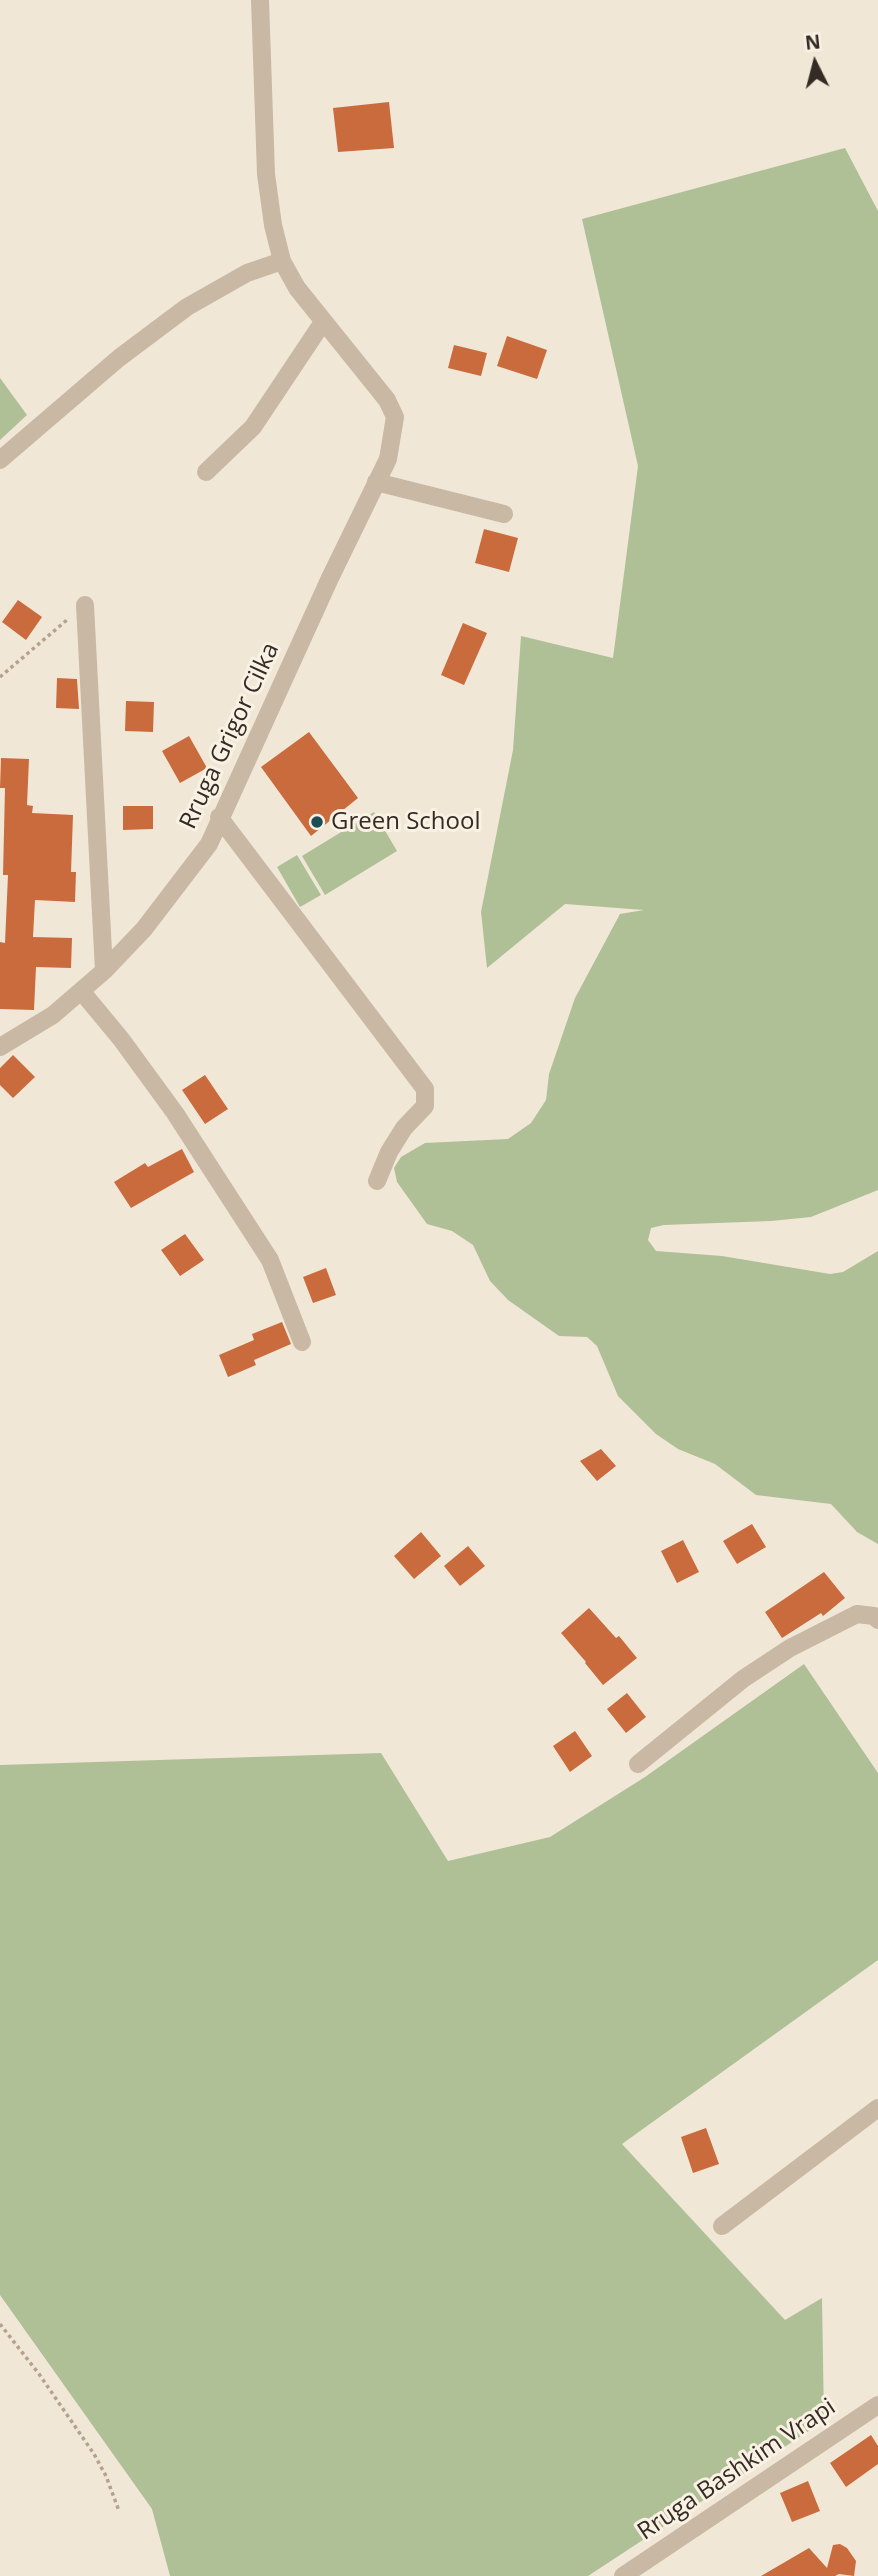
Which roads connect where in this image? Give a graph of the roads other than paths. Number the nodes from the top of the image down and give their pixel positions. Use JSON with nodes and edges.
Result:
{"nodes":[{"id":1,"x":260,"y":0,"type":"edge"},
{"id":2,"x":282,"y":261,"type":"junction"},
{"id":3,"x":323,"y":322,"type":"junction"},
{"id":4,"x":0,"y":460,"type":"edge"},
{"id":5,"x":206,"y":472,"type":"dead end"},
{"id":6,"x":376,"y":482,"type":"junction"},
{"id":7,"x":504,"y":514,"type":"dead end"},
{"id":8,"x":85,"y":605,"type":"road end"},
{"id":9,"x":219,"y":817,"type":"junction"},
{"id":10,"x":104,"y":971,"type":"junction"},
{"id":11,"x":82,"y":992,"type":"junction"},
{"id":12,"x":0,"y":1047,"type":"edge"},
{"id":13,"x":377,"y":1181,"type":"dead end"},
{"id":14,"x":302,"y":1342,"type":"dead end"},
{"id":15,"x":878,"y":1620,"type":"edge"},
{"id":16,"x":638,"y":1764,"type":"dead end"},
{"id":17,"x":878,"y":2108,"type":"edge"},
{"id":18,"x":722,"y":2226,"type":"dead end"},
{"id":19,"x":878,"y":2405,"type":"edge"},
{"id":20,"x":623,"y":2576,"type":"edge"}],
"edges":[{"from":1,"to":2,"type":"street"},
{"from":2,"to":3,"type":"street"},
{"from":2,"to":4,"type":"street"},
{"from":3,"to":5,"type":"street"},
{"from":3,"to":6,"type":"street","name":"Rruga Grigor Cilka"},
{"from":6,"to":7,"type":"street"},
{"from":6,"to":9,"type":"street","name":"Rruga Grigor Cilka"},
{"from":8,"to":10,"type":"street"},
{"from":9,"to":10,"type":"street","name":"Rruga Grigor Cilka"},
{"from":9,"to":13,"type":"street"},
{"from":10,"to":11,"type":"street","name":"Rruga Grigor Cilka"},
{"from":11,"to":12,"type":"street","name":"Rruga Grigor Cilka"},
{"from":11,"to":14,"type":"street"},
{"from":15,"to":16,"type":"street"},
{"from":17,"to":18,"type":"street"},
{"from":19,"to":20,"type":"street","name":"Rruga Bashkim Vrapi"}]}
